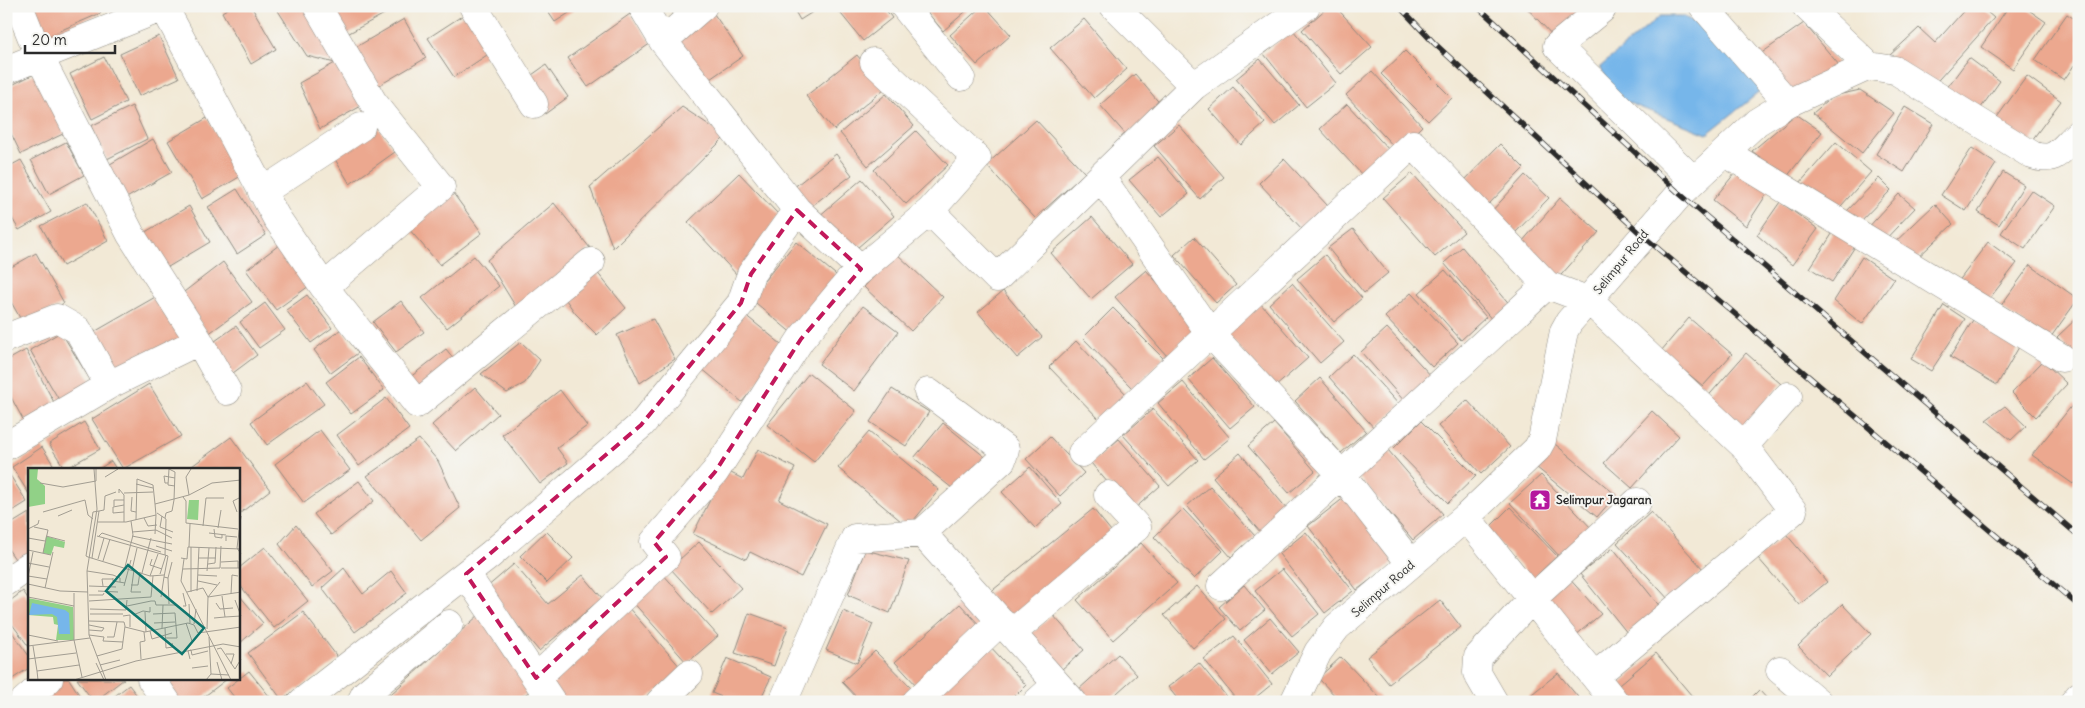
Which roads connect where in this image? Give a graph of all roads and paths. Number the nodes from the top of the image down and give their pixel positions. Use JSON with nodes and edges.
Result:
{"nodes":[{"id":1,"x":19,"y":6,"type":"edge"},
{"id":2,"x":317,"y":6,"type":"edge"},
{"id":3,"x":473,"y":6,"type":"edge"},
{"id":4,"x":642,"y":6,"type":"edge"},
{"id":5,"x":703,"y":6,"type":"edge"},
{"id":6,"x":904,"y":6,"type":"edge"},
{"id":7,"x":1114,"y":6,"type":"edge"},
{"id":8,"x":1306,"y":6,"type":"edge"},
{"id":9,"x":1703,"y":6,"type":"edge"},
{"id":10,"x":1806,"y":6,"type":"edge"},
{"id":11,"x":165,"y":7,"type":"edge"},
{"id":12,"x":1602,"y":9,"type":"dead end"},
{"id":13,"x":118,"y":14,"type":"edge"},
{"id":14,"x":663,"y":41,"type":"junction"},
{"id":15,"x":40,"y":58,"type":"junction"},
{"id":16,"x":874,"y":62,"type":"dead end"},
{"id":17,"x":1869,"y":66,"type":"junction"},
{"id":18,"x":6,"y":70,"type":"edge"},
{"id":19,"x":961,"y":77,"type":"dead end"},
{"id":20,"x":1194,"y":86,"type":"junction"},
{"id":21,"x":1788,"y":103,"type":"junction"},
{"id":22,"x":534,"y":104,"type":"dead end"},
{"id":23,"x":361,"y":127,"type":"dead end"},
{"id":24,"x":2079,"y":133,"type":"edge"},
{"id":25,"x":1726,"y":153,"type":"junction"},
{"id":26,"x":1101,"y":177,"type":"junction"},
{"id":27,"x":1694,"y":181,"type":"junction"},
{"id":28,"x":262,"y":192,"type":"junction"},
{"id":29,"x":797,"y":210,"type":"junction"},
{"id":30,"x":930,"y":211,"type":"junction"},
{"id":31,"x":591,"y":262,"type":"dead end"},
{"id":32,"x":861,"y":269,"type":"junction"},
{"id":33,"x":1548,"y":285,"type":"junction"},
{"id":34,"x":324,"y":286,"type":"junction"},
{"id":35,"x":1590,"y":301,"type":"junction"},
{"id":36,"x":1209,"y":332,"type":"junction"},
{"id":37,"x":6,"y":338,"type":"edge"},
{"id":38,"x":199,"y":341,"type":"junction"},
{"id":39,"x":2062,"y":358,"type":"dead end"},
{"id":40,"x":109,"y":385,"type":"junction"},
{"id":41,"x":228,"y":391,"type":"dead end"},
{"id":42,"x":928,"y":392,"type":"dead end"},
{"id":43,"x":1788,"y":396,"type":"dead end"},
{"id":44,"x":6,"y":446,"type":"edge"},
{"id":45,"x":1744,"y":446,"type":"junction"},
{"id":46,"x":1082,"y":453,"type":"dead end"},
{"id":47,"x":1341,"y":474,"type":"junction"},
{"id":48,"x":1108,"y":494,"type":"dead end"},
{"id":49,"x":1637,"y":502,"type":"dead end"},
{"id":50,"x":1466,"y":517,"type":"junction"},
{"id":51,"x":922,"y":533,"type":"junction"},
{"id":52,"x":1411,"y":564,"type":"junction"},
{"id":53,"x":28,"y":567,"type":"edge"},
{"id":54,"x":466,"y":574,"type":"junction"},
{"id":55,"x":6,"y":582,"type":"edge"},
{"id":56,"x":1221,"y":586,"type":"dead end"},
{"id":57,"x":1532,"y":598,"type":"junction"},
{"id":58,"x":449,"y":624,"type":"dead end"},
{"id":59,"x":1007,"y":627,"type":"junction"},
{"id":60,"x":1780,"y":670,"type":"dead end"},
{"id":61,"x":689,"y":674,"type":"dead end"},
{"id":62,"x":1595,"y":676,"type":"junction"},
{"id":63,"x":536,"y":678,"type":"junction"},
{"id":64,"x":48,"y":680,"type":"edge"},
{"id":65,"x":152,"y":680,"type":"edge"},
{"id":66,"x":1065,"y":693,"type":"edge"},
{"id":67,"x":2079,"y":696,"type":"edge"},
{"id":68,"x":23,"y":702,"type":"edge"},
{"id":69,"x":167,"y":702,"type":"edge"},
{"id":70,"x":302,"y":702,"type":"edge"},
{"id":71,"x":361,"y":702,"type":"edge"},
{"id":72,"x":552,"y":702,"type":"edge"},
{"id":73,"x":660,"y":702,"type":"edge"},
{"id":74,"x":783,"y":702,"type":"edge"},
{"id":75,"x":916,"y":702,"type":"edge"},
{"id":76,"x":1037,"y":702,"type":"edge"},
{"id":77,"x":1294,"y":702,"type":"edge"},
{"id":78,"x":1494,"y":702,"type":"edge"},
{"id":79,"x":1615,"y":702,"type":"edge"},
{"id":80,"x":1818,"y":702,"type":"edge"},
{"id":81,"x":2074,"y":702,"type":"edge"}],
"edges":[{"from":1,"to":15,"type":"street"},
{"from":2,"to":34,"type":"street"},
{"from":3,"to":22,"type":"street"},
{"from":4,"to":14,"type":"street"},
{"from":5,"to":14,"type":"street"},
{"from":6,"to":19,"type":"street"},
{"from":7,"to":20,"type":"street"},
{"from":8,"to":20,"type":"street"},
{"from":9,"to":21,"type":"street"},
{"from":10,"to":17,"type":"street"},
{"from":11,"to":13,"type":"street"},
{"from":11,"to":28,"type":"street"},
{"from":12,"to":27,"type":"street"},
{"from":13,"to":15,"type":"street"},
{"from":14,"to":29,"type":"street"},
{"from":15,"to":18,"type":"street"},
{"from":15,"to":38,"type":"street"},
{"from":16,"to":30,"type":"street"},
{"from":17,"to":21,"type":"street","name":"Selimpur Road"},
{"from":17,"to":24,"type":"street"},
{"from":20,"to":26,"type":"street"},
{"from":21,"to":25,"type":"street","name":"Selimpur Road"},
{"from":23,"to":28,"type":"street"},
{"from":25,"to":27,"type":"street","name":"Selimpur Road"},
{"from":25,"to":39,"type":"street"},
{"from":26,"to":30,"type":"street"},
{"from":26,"to":36,"type":"street"},
{"from":27,"to":35,"type":"street","name":"Selimpur Road"},
{"from":28,"to":34,"type":"street"},
{"from":29,"to":32,"type":"street"},
{"from":29,"to":54,"type":"street"},
{"from":30,"to":32,"type":"street"},
{"from":31,"to":34,"type":"street"},
{"from":32,"to":63,"type":"street"},
{"from":33,"to":35,"type":"street"},
{"from":33,"to":36,"type":"street"},
{"from":33,"to":47,"type":"street"},
{"from":35,"to":45,"type":"street"},
{"from":35,"to":50,"type":"street","name":"Selimpur Road"},
{"from":36,"to":46,"type":"street"},
{"from":36,"to":47,"type":"street"},
{"from":37,"to":40,"type":"street"},
{"from":38,"to":40,"type":"street"},
{"from":38,"to":41,"type":"street"},
{"from":40,"to":44,"type":"street"},
{"from":42,"to":51,"type":"street"},
{"from":43,"to":45,"type":"street"},
{"from":45,"to":62,"type":"street"},
{"from":47,"to":52,"type":"street"},
{"from":47,"to":56,"type":"street"},
{"from":48,"to":59,"type":"street"},
{"from":49,"to":57,"type":"street"},
{"from":50,"to":52,"type":"street","name":"Selimpur Road"},
{"from":50,"to":57,"type":"street"},
{"from":51,"to":59,"type":"street"},
{"from":51,"to":74,"type":"street"},
{"from":52,"to":77,"type":"street","name":"Selimpur Road"},
{"from":53,"to":55,"type":"street"},
{"from":54,"to":63,"type":"street"},
{"from":54,"to":70,"type":"street"},
{"from":57,"to":62,"type":"street"},
{"from":57,"to":78,"type":"street"},
{"from":58,"to":71,"type":"street"},
{"from":59,"to":66,"type":"street"},
{"from":59,"to":75,"type":"street"},
{"from":60,"to":80,"type":"street"},
{"from":61,"to":73,"type":"street"},
{"from":62,"to":79,"type":"street"},
{"from":63,"to":72,"type":"street"},
{"from":64,"to":68,"type":"street"},
{"from":65,"to":69,"type":"street"},
{"from":66,"to":76,"type":"street"},
{"from":67,"to":81,"type":"street"}]}
